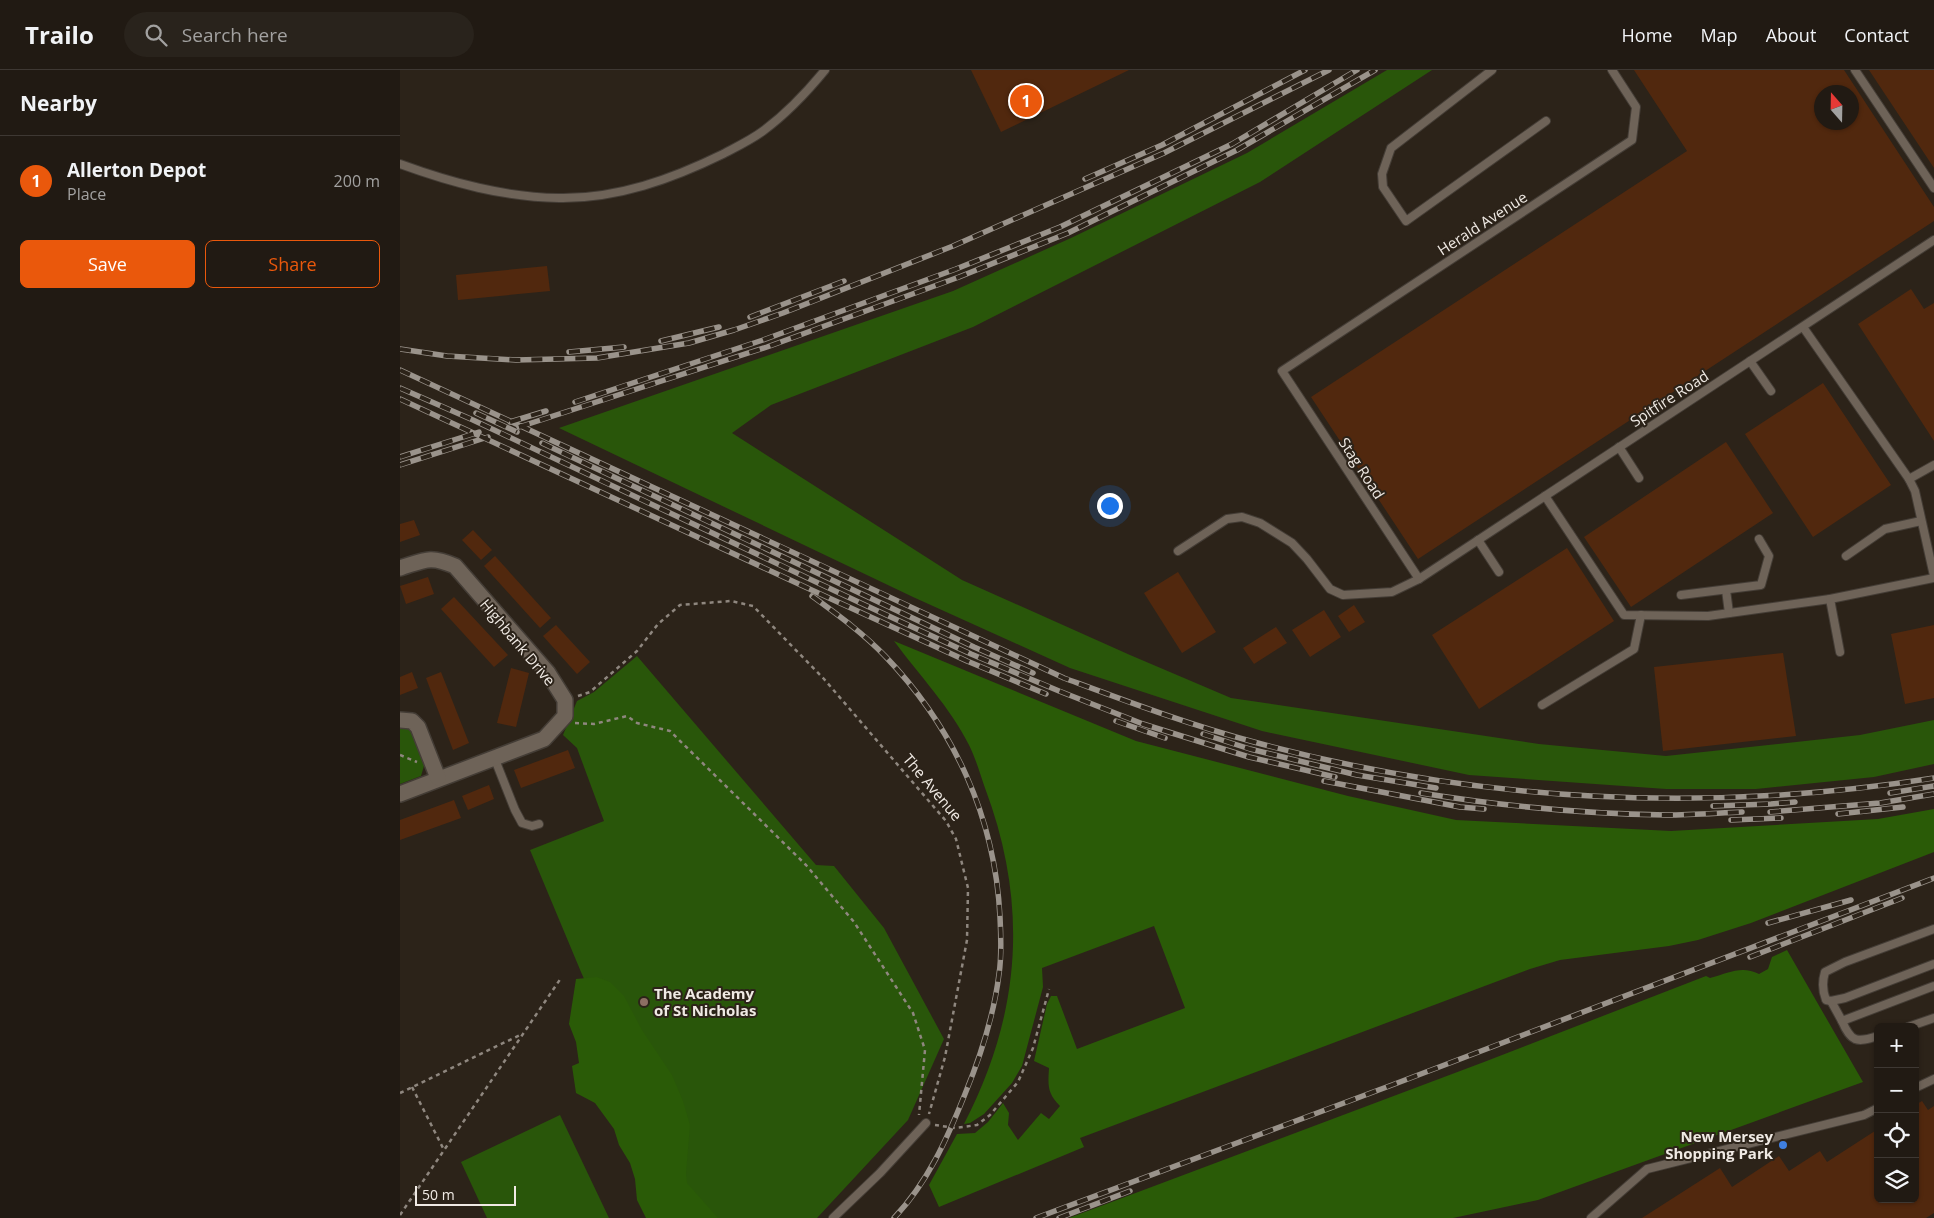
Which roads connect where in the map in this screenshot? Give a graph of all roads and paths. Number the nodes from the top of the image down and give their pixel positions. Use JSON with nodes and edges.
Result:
{"nodes":[{"id":1,"x":825,"y":70,"type":"edge"},
{"id":2,"x":1492,"y":70,"type":"edge"},
{"id":3,"x":1612,"y":70,"type":"edge"},
{"id":4,"x":1855,"y":70,"type":"edge"},
{"id":5,"x":1546,"y":121,"type":"dead end"},
{"id":6,"x":400,"y":164,"type":"edge"},
{"id":7,"x":1934,"y":188,"type":"edge"},
{"id":8,"x":1934,"y":240,"type":"edge"},
{"id":9,"x":1803,"y":327,"type":"junction"},
{"id":10,"x":1750,"y":361,"type":"junction"},
{"id":11,"x":1282,"y":371,"type":"joint"},
{"id":12,"x":1771,"y":391,"type":"dead end"},
{"id":13,"x":1620,"y":447,"type":"junction"},
{"id":14,"x":1934,"y":465,"type":"edge"},
{"id":15,"x":1639,"y":478,"type":"dead end"},
{"id":16,"x":1909,"y":480,"type":"junction"},
{"id":17,"x":1545,"y":496,"type":"junction"},
{"id":18,"x":1922,"y":521,"type":"junction"},
{"id":19,"x":1759,"y":539,"type":"dead end"},
{"id":20,"x":1478,"y":540,"type":"junction"},
{"id":21,"x":1178,"y":551,"type":"dead end"},
{"id":22,"x":1846,"y":556,"type":"dead end"},
{"id":23,"x":400,"y":568,"type":"edge"},
{"id":24,"x":1499,"y":572,"type":"dead end"},
{"id":25,"x":1934,"y":577,"type":"edge"},
{"id":26,"x":1419,"y":580,"type":"junction"},
{"id":27,"x":1726,"y":590,"type":"junction"},
{"id":28,"x":1681,"y":595,"type":"dead end"},
{"id":29,"x":1830,"y":600,"type":"junction"},
{"id":30,"x":1729,"y":613,"type":"junction"},
{"id":31,"x":1641,"y":615,"type":"junction"},
{"id":32,"x":1840,"y":652,"type":"dead end"},
{"id":33,"x":565,"y":700,"type":"junction"},
{"id":34,"x":1542,"y":705,"type":"dead end"},
{"id":35,"x":400,"y":720,"type":"edge"},
{"id":36,"x":562,"y":720,"type":"junction"},
{"id":37,"x":494,"y":757,"type":"junction"},
{"id":38,"x":438,"y":778,"type":"junction"},
{"id":39,"x":400,"y":794,"type":"edge"},
{"id":40,"x":539,"y":824,"type":"dead end"},
{"id":41,"x":1934,"y":929,"type":"edge"},
{"id":42,"x":1934,"y":964,"type":"edge"},
{"id":43,"x":561,"y":978,"type":"dead end"},
{"id":44,"x":1934,"y":986,"type":"edge"},
{"id":45,"x":1049,"y":989,"type":"dead end"},
{"id":46,"x":1831,"y":1001,"type":"junction"},
{"id":47,"x":1934,"y":1018,"type":"edge"},
{"id":48,"x":1842,"y":1020,"type":"junction"},
{"id":49,"x":1919,"y":1023,"type":"edge"},
{"id":50,"x":523,"y":1034,"type":"junction"},
{"id":51,"x":1874,"y":1037,"type":"edge"},
{"id":52,"x":1934,"y":1079,"type":"edge"},
{"id":53,"x":1919,"y":1086,"type":"edge"},
{"id":54,"x":412,"y":1087,"type":"junction"},
{"id":55,"x":400,"y":1093,"type":"edge"},
{"id":56,"x":1874,"y":1110,"type":"edge"},
{"id":57,"x":926,"y":1123,"type":"junction"},
{"id":58,"x":918,"y":1132,"type":"junction"},
{"id":59,"x":444,"y":1150,"type":"junction"},
{"id":60,"x":400,"y":1215,"type":"edge"},
{"id":61,"x":833,"y":1218,"type":"edge"},
{"id":62,"x":1591,"y":1218,"type":"edge"}],
"edges":[{"from":1,"to":6,"type":"lane"},
{"from":2,"to":5,"type":"lane"},
{"from":3,"to":11,"type":"lane","name":"Herald Avenue"},
{"from":4,"to":7,"type":"lane"},
{"from":8,"to":9,"type":"lane","name":"Spitfire Road"},
{"from":9,"to":10,"type":"lane","name":"Spitfire Road"},
{"from":9,"to":16,"type":"lane"},
{"from":10,"to":12,"type":"lane"},
{"from":10,"to":13,"type":"lane","name":"Spitfire Road"},
{"from":11,"to":26,"type":"lane","name":"Stag Road"},
{"from":13,"to":15,"type":"lane"},
{"from":13,"to":17,"type":"lane","name":"Spitfire Road"},
{"from":14,"to":16,"type":"lane"},
{"from":16,"to":18,"type":"lane"},
{"from":17,"to":20,"type":"lane","name":"Spitfire Road"},
{"from":17,"to":31,"type":"lane"},
{"from":18,"to":22,"type":"lane"},
{"from":18,"to":25,"type":"lane"},
{"from":19,"to":27,"type":"lane"},
{"from":20,"to":24,"type":"lane"},
{"from":20,"to":26,"type":"lane","name":"Spitfire Road"},
{"from":21,"to":26,"type":"lane","name":"Spitfire Road"},
{"from":23,"to":33,"type":"street","name":"Highbank Drive"},
{"from":25,"to":29,"type":"lane"},
{"from":27,"to":28,"type":"lane"},
{"from":27,"to":30,"type":"lane"},
{"from":29,"to":30,"type":"lane"},
{"from":29,"to":32,"type":"lane"},
{"from":30,"to":31,"type":"lane"},
{"from":31,"to":34,"type":"lane"},
{"from":33,"to":36,"type":"street","name":"Highbank Drive"},
{"from":33,"to":57,"type":"path","name":"The Avenue"},
{"from":35,"to":38,"type":"street"},
{"from":36,"to":37,"type":"street"},
{"from":36,"to":58,"type":"path"},
{"from":37,"to":38,"type":"street"},
{"from":37,"to":40,"type":"lane"},
{"from":38,"to":39,"type":"street"},
{"from":41,"to":46,"type":"lane"},
{"from":42,"to":46,"type":"lane"},
{"from":43,"to":50,"type":"path"},
{"from":44,"to":48,"type":"lane"},
{"from":45,"to":57,"type":"path"},
{"from":46,"to":48,"type":"lane"},
{"from":47,"to":49,"type":"lane"},
{"from":48,"to":51,"type":"lane"},
{"from":50,"to":54,"type":"path"},
{"from":50,"to":59,"type":"path"},
{"from":52,"to":53,"type":"lane"},
{"from":54,"to":55,"type":"path"},
{"from":54,"to":59,"type":"path"},
{"from":56,"to":62,"type":"lane"},
{"from":57,"to":58,"type":"lane"},
{"from":58,"to":61,"type":"lane"},
{"from":59,"to":60,"type":"path"}]}
